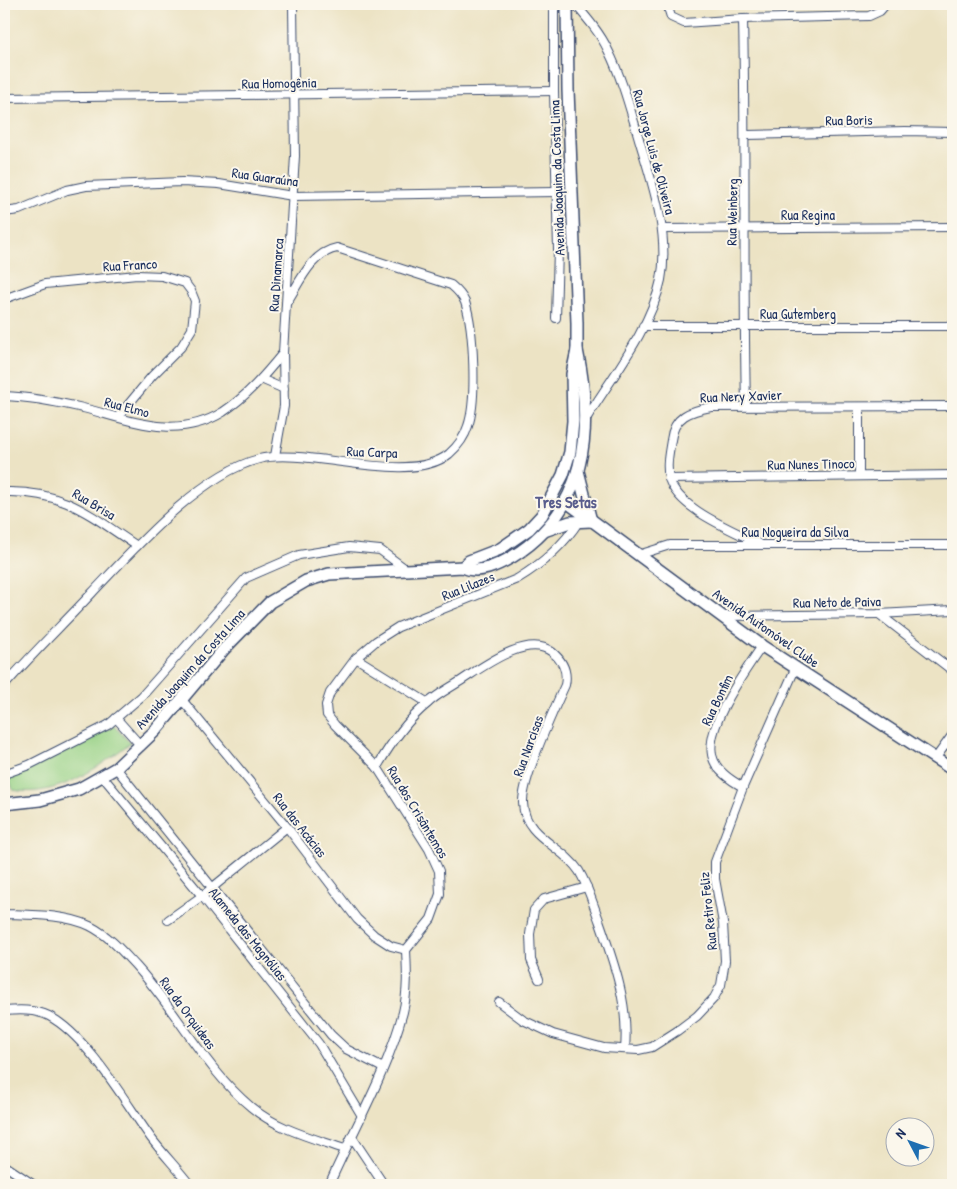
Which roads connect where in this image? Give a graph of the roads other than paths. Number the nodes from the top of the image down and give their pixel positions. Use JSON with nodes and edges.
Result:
{"nodes":[{"id":1,"x":293,"y":4,"type":"edge"},
{"id":2,"x":554,"y":4,"type":"edge"},
{"id":3,"x":568,"y":4,"type":"edge"},
{"id":4,"x":576,"y":4,"type":"edge"},
{"id":5,"x":667,"y":4,"type":"edge"},
{"id":6,"x":886,"y":4,"type":"edge"},
{"id":7,"x":743,"y":19,"type":"junction"},
{"id":8,"x":554,"y":91,"type":"junction"},
{"id":9,"x":295,"y":96,"type":"junction"},
{"id":10,"x":4,"y":98,"type":"edge"},
{"id":11,"x":953,"y":132,"type":"edge"},
{"id":12,"x":746,"y":135,"type":"junction"},
{"id":13,"x":557,"y":192,"type":"junction"},
{"id":14,"x":293,"y":196,"type":"junction"},
{"id":15,"x":4,"y":212,"type":"edge"},
{"id":16,"x":953,"y":227,"type":"edge"},
{"id":17,"x":743,"y":228,"type":"junction"},
{"id":18,"x":662,"y":229,"type":"junction"},
{"id":19,"x":575,"y":247,"type":"junction"},
{"id":20,"x":558,"y":250,"type":"junction"},
{"id":21,"x":4,"y":299,"type":"edge"},
{"id":22,"x":287,"y":302,"type":"junction"},
{"id":23,"x":556,"y":318,"type":"dead end"},
{"id":24,"x":644,"y":326,"type":"junction"},
{"id":25,"x":953,"y":326,"type":"edge"},
{"id":26,"x":744,"y":327,"type":"junction"},
{"id":27,"x":576,"y":350,"type":"junction"},
{"id":28,"x":283,"y":353,"type":"junction"},
{"id":29,"x":262,"y":379,"type":"junction"},
{"id":30,"x":284,"y":389,"type":"junction"},
{"id":31,"x":4,"y":396,"type":"edge"},
{"id":32,"x":746,"y":405,"type":"junction"},
{"id":33,"x":953,"y":406,"type":"edge"},
{"id":34,"x":859,"y":408,"type":"junction"},
{"id":35,"x":118,"y":417,"type":"junction"},
{"id":36,"x":585,"y":421,"type":"junction"},
{"id":37,"x":275,"y":456,"type":"junction"},
{"id":38,"x":578,"y":470,"type":"junction"},
{"id":39,"x":563,"y":476,"type":"junction"},
{"id":40,"x":859,"y":476,"type":"junction"},
{"id":41,"x":953,"y":476,"type":"edge"},
{"id":42,"x":669,"y":479,"type":"junction"},
{"id":43,"x":4,"y":492,"type":"edge"},
{"id":44,"x":567,"y":502,"type":"junction"},
{"id":45,"x":542,"y":514,"type":"junction"},
{"id":46,"x":585,"y":521,"type":"junction"},
{"id":47,"x":546,"y":531,"type":"junction"},
{"id":48,"x":760,"y":544,"type":"junction"},
{"id":49,"x":953,"y":545,"type":"edge"},
{"id":50,"x":137,"y":546,"type":"junction"},
{"id":51,"x":638,"y":555,"type":"junction"},
{"id":52,"x":463,"y":567,"type":"junction"},
{"id":53,"x":408,"y":570,"type":"junction"},
{"id":54,"x":953,"y":610,"type":"edge"},
{"id":55,"x":880,"y":614,"type":"junction"},
{"id":56,"x":721,"y":616,"type":"junction"},
{"id":57,"x":762,"y":646,"type":"junction"},
{"id":58,"x":356,"y":658,"type":"junction"},
{"id":59,"x":795,"y":669,"type":"junction"},
{"id":60,"x":953,"y":670,"type":"edge"},
{"id":61,"x":4,"y":686,"type":"edge"},
{"id":62,"x":183,"y":701,"type":"junction"},
{"id":63,"x":428,"y":703,"type":"junction"},
{"id":64,"x":116,"y":718,"type":"junction"},
{"id":65,"x":953,"y":734,"type":"edge"},
{"id":66,"x":141,"y":746,"type":"junction"},
{"id":67,"x":935,"y":759,"type":"junction"},
{"id":68,"x":377,"y":766,"type":"junction"},
{"id":69,"x":116,"y":768,"type":"junction"},
{"id":70,"x":953,"y":770,"type":"edge"},
{"id":71,"x":4,"y":774,"type":"edge"},
{"id":72,"x":103,"y":777,"type":"junction"},
{"id":73,"x":743,"y":787,"type":"junction"},
{"id":74,"x":4,"y":804,"type":"edge"},
{"id":75,"x":287,"y":827,"type":"junction"},
{"id":76,"x":587,"y":887,"type":"junction"},
{"id":77,"x":213,"y":888,"type":"junction"},
{"id":78,"x":202,"y":896,"type":"junction"},
{"id":79,"x":4,"y":914,"type":"edge"},
{"id":80,"x":168,"y":920,"type":"dead end"},
{"id":81,"x":406,"y":950,"type":"junction"},
{"id":82,"x":270,"y":959,"type":"junction"},
{"id":83,"x":260,"y":968,"type":"junction"},
{"id":84,"x":539,"y":979,"type":"dead end"},
{"id":85,"x":499,"y":1002,"type":"dead end"},
{"id":86,"x":4,"y":1011,"type":"edge"},
{"id":87,"x":625,"y":1049,"type":"junction"},
{"id":88,"x":383,"y":1068,"type":"junction"},
{"id":89,"x":362,"y":1116,"type":"junction"},
{"id":90,"x":352,"y":1137,"type":"junction"},
{"id":91,"x":344,"y":1149,"type":"junction"},
{"id":92,"x":4,"y":1165,"type":"edge"},
{"id":93,"x":34,"y":1185,"type":"edge"},
{"id":94,"x":190,"y":1185,"type":"edge"},
{"id":95,"x":329,"y":1185,"type":"edge"},
{"id":96,"x":384,"y":1185,"type":"edge"}],
"edges":[{"from":1,"to":9,"type":"street","name":"Rua Dinamarca"},
{"from":2,"to":8,"type":"street"},
{"from":3,"to":19,"type":"main road","name":"Avenida Joaquim da Costa Lima"},
{"from":4,"to":18,"type":"street","name":"Rua Jorge Luis de Oliveira"},
{"from":5,"to":7,"type":"street"},
{"from":6,"to":7,"type":"street"},
{"from":7,"to":12,"type":"street","name":"Rua Weinberg"},
{"from":8,"to":9,"type":"street","name":"Rua Homogênia"},
{"from":8,"to":13,"type":"street"},
{"from":9,"to":10,"type":"street","name":"Rua Homogênia"},
{"from":9,"to":14,"type":"street","name":"Rua Dinamarca"},
{"from":11,"to":12,"type":"street","name":"Rua Boris"},
{"from":12,"to":17,"type":"street","name":"Rua Weinberg"},
{"from":13,"to":14,"type":"street","name":"Rua Guaraúna"},
{"from":13,"to":20,"type":"street"},
{"from":14,"to":15,"type":"street","name":"Rua Guaraúna"},
{"from":14,"to":22,"type":"street","name":"Rua Dinamarca"},
{"from":16,"to":17,"type":"street","name":"Rua Regina"},
{"from":17,"to":18,"type":"street","name":"Rua Regina"},
{"from":17,"to":26,"type":"street","name":"Rua Weinberg"},
{"from":18,"to":24,"type":"street","name":"Rua Jorge Luis de Oliveira"},
{"from":19,"to":20,"type":"street"},
{"from":19,"to":27,"type":"main road","name":"Avenida Joaquim da Costa Lima"},
{"from":20,"to":23,"type":"street"},
{"from":21,"to":35,"type":"street","name":"Rua Franco"},
{"from":22,"to":28,"type":"street","name":"Rua Dinamarca"},
{"from":22,"to":37,"type":"street","name":"Rua Carpa"},
{"from":24,"to":26,"type":"street","name":"Rua Gutemberg"},
{"from":24,"to":36,"type":"street","name":"Rua Jorge Luis de Oliveira"},
{"from":25,"to":26,"type":"street","name":"Rua Gutemberg"},
{"from":26,"to":32,"type":"street","name":"Rua Weinberg"},
{"from":27,"to":36,"type":"main road","name":"Avenida Joaquim da Costa Lima"},
{"from":27,"to":39,"type":"main road","name":"Avenida Joaquim da Costa Lima"},
{"from":28,"to":29,"type":"street","name":"Rua Elmo"},
{"from":28,"to":30,"type":"street","name":"Rua Dinamarca"},
{"from":29,"to":30,"type":"street"},
{"from":29,"to":35,"type":"street","name":"Rua Elmo"},
{"from":30,"to":37,"type":"street","name":"Rua Dinamarca"},
{"from":31,"to":35,"type":"street","name":"Rua Elmo"},
{"from":32,"to":34,"type":"street","name":"Rua Nery Xavier"},
{"from":32,"to":42,"type":"street","name":"Rua Nery Xavier"},
{"from":33,"to":34,"type":"street","name":"Rua Nery Xavier"},
{"from":34,"to":40,"type":"street"},
{"from":36,"to":38,"type":"main road","name":"Avenida Joaquim da Costa Lima"},
{"from":37,"to":50,"type":"street","name":"Rua Carpa"},
{"from":38,"to":44,"type":"main road","name":"Avenida Joaquim da Costa Lima"},
{"from":38,"to":46,"type":"main road"},
{"from":39,"to":44,"type":"main road"},
{"from":39,"to":45,"type":"main road","name":"Avenida Joaquim da Costa Lima"},
{"from":40,"to":41,"type":"street","name":"Rua Nunes Tinoco"},
{"from":40,"to":42,"type":"street","name":"Rua Nunes Tinoco"},
{"from":42,"to":48,"type":"street"},
{"from":43,"to":50,"type":"street","name":"Rua Brisa"},
{"from":44,"to":45,"type":"main road"},
{"from":44,"to":46,"type":"main road","name":"Avenida Automóvel Clube"},
{"from":44,"to":47,"type":"main road","name":"Avenida Joaquim da Costa Lima"},
{"from":45,"to":52,"type":"main road","name":"Avenida Joaquim da Costa Lima"},
{"from":46,"to":47,"type":"main road"},
{"from":46,"to":51,"type":"main road","name":"Avenida Automóvel Clube"},
{"from":46,"to":58,"type":"street","name":"Rua Lilazes"},
{"from":47,"to":52,"type":"main road","name":"Avenida Joaquim da Costa Lima"},
{"from":48,"to":49,"type":"street","name":"Rua Nogueira da Silva"},
{"from":48,"to":51,"type":"street","name":"Rua Nogueira da Silva"},
{"from":50,"to":61,"type":"street","name":"Rua Carpa"},
{"from":51,"to":56,"type":"main road","name":"Avenida Automóvel Clube"},
{"from":52,"to":53,"type":"main road","name":"Avenida Joaquim da Costa Lima"},
{"from":53,"to":62,"type":"main road","name":"Avenida Joaquim da Costa Lima"},
{"from":53,"to":64,"type":"street"},
{"from":54,"to":55,"type":"street","name":"Rua Neto de Paiva"},
{"from":55,"to":56,"type":"street","name":"Rua Neto de Paiva"},
{"from":55,"to":60,"type":"street"},
{"from":56,"to":57,"type":"main road","name":"Avenida Automóvel Clube"},
{"from":57,"to":59,"type":"main road","name":"Avenida Automóvel Clube"},
{"from":57,"to":73,"type":"street","name":"Rua Bonfim"},
{"from":58,"to":63,"type":"street"},
{"from":58,"to":68,"type":"street","name":"Rua Lilazes"},
{"from":59,"to":67,"type":"main road","name":"Avenida Automóvel Clube"},
{"from":59,"to":73,"type":"street","name":"Rua Retiro Feliz"},
{"from":62,"to":66,"type":"main road","name":"Avenida Joaquim da Costa Lima"},
{"from":62,"to":75,"type":"street","name":"Rua das Acácias"},
{"from":63,"to":68,"type":"street","name":"Rua Narcisas"},
{"from":63,"to":76,"type":"street","name":"Rua Narcisas"},
{"from":64,"to":66,"type":"street"},
{"from":64,"to":71,"type":"street"},
{"from":65,"to":67,"type":"street"},
{"from":66,"to":69,"type":"main road","name":"Avenida Joaquim da Costa Lima"},
{"from":67,"to":70,"type":"main road","name":"Avenida Automóvel Clube"},
{"from":68,"to":81,"type":"street","name":"Rua dos Crisântemos"},
{"from":69,"to":72,"type":"main road","name":"Avenida Joaquim da Costa Lima"},
{"from":69,"to":77,"type":"street","name":"Alameda das Magnólias"},
{"from":72,"to":74,"type":"main road","name":"Avenida Joaquim da Costa Lima"},
{"from":72,"to":78,"type":"street","name":"Alameda das Magnólias"},
{"from":73,"to":87,"type":"street","name":"Rua Retiro Feliz"},
{"from":75,"to":77,"type":"street"},
{"from":75,"to":81,"type":"street","name":"Rua das Acácias"},
{"from":76,"to":84,"type":"street"},
{"from":76,"to":87,"type":"street","name":"Rua Narcisas"},
{"from":77,"to":78,"type":"street"},
{"from":77,"to":82,"type":"street","name":"Alameda das Magnólias"},
{"from":78,"to":80,"type":"street"},
{"from":78,"to":83,"type":"street","name":"Alameda das Magnólias"},
{"from":79,"to":91,"type":"street","name":"Rua da Orquideas"},
{"from":81,"to":88,"type":"street"},
{"from":82,"to":83,"type":"street"},
{"from":82,"to":88,"type":"street","name":"Alameda das Magnólias"},
{"from":83,"to":89,"type":"street","name":"Alameda das Magnólias"},
{"from":85,"to":87,"type":"street","name":"Rua Retiro Feliz"},
{"from":86,"to":94,"type":"street"},
{"from":88,"to":89,"type":"street"},
{"from":89,"to":90,"type":"street"},
{"from":90,"to":91,"type":"street"},
{"from":90,"to":96,"type":"street"},
{"from":91,"to":95,"type":"street"},
{"from":92,"to":93,"type":"street"}]}
